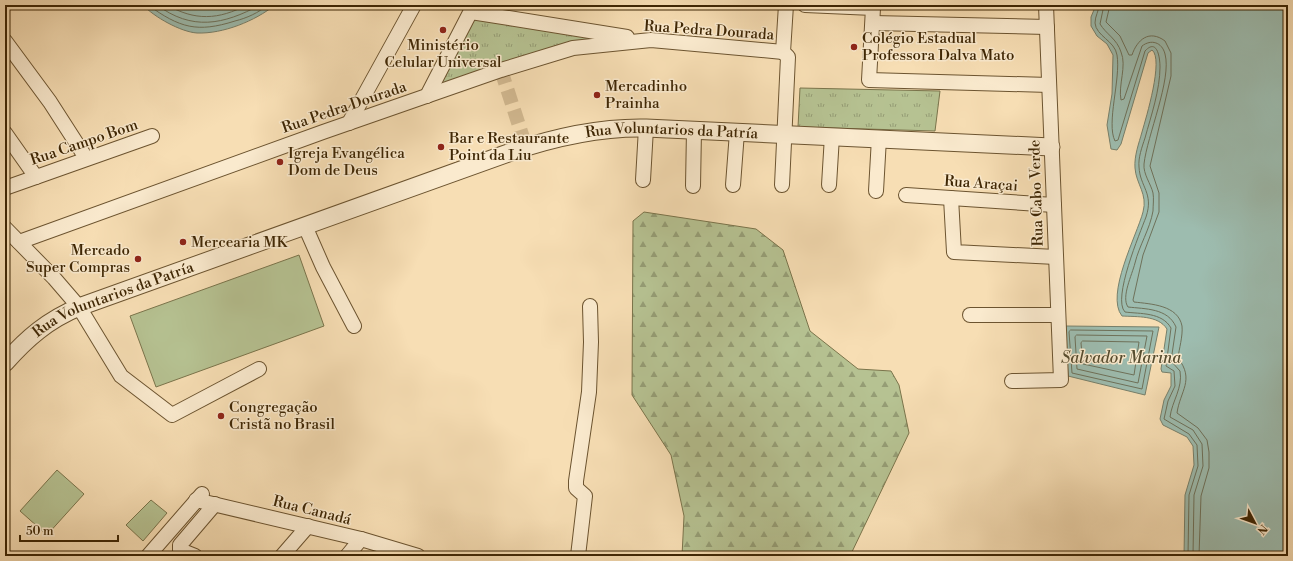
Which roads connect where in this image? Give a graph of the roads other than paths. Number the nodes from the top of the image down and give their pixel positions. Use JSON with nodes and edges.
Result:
{"nodes":[{"id":1,"x":414,"y":5,"type":"edge"},
{"id":2,"x":786,"y":5,"type":"edge"},
{"id":3,"x":805,"y":5,"type":"edge"},
{"id":4,"x":1046,"y":5,"type":"edge"},
{"id":5,"x":472,"y":9,"type":"edge"},
{"id":6,"x":873,"y":23,"type":"junction"},
{"id":7,"x":1047,"y":27,"type":"junction"},
{"id":8,"x":652,"y":40,"type":"junction"},
{"id":9,"x":5,"y":41,"type":"edge"},
{"id":10,"x":782,"y":52,"type":"junction"},
{"id":11,"x":1049,"y":85,"type":"junction"},
{"id":12,"x":428,"y":96,"type":"junction"},
{"id":13,"x":349,"y":123,"type":"junction"},
{"id":14,"x":646,"y":128,"type":"junction"},
{"id":15,"x":694,"y":130,"type":"junction"},
{"id":16,"x":737,"y":132,"type":"junction"},
{"id":17,"x":5,"y":133,"type":"edge"},
{"id":18,"x":784,"y":134,"type":"junction"},
{"id":19,"x":152,"y":136,"type":"dead end"},
{"id":20,"x":832,"y":136,"type":"junction"},
{"id":21,"x":879,"y":138,"type":"junction"},
{"id":22,"x":1051,"y":147,"type":"junction"},
{"id":23,"x":86,"y":158,"type":"junction"},
{"id":24,"x":36,"y":176,"type":"junction"},
{"id":25,"x":643,"y":180,"type":"dead end"},
{"id":26,"x":733,"y":185,"type":"dead end"},
{"id":27,"x":782,"y":185,"type":"dead end"},
{"id":28,"x":693,"y":186,"type":"dead end"},
{"id":29,"x":829,"y":186,"type":"dead end"},
{"id":30,"x":5,"y":188,"type":"edge"},
{"id":31,"x":876,"y":191,"type":"dead end"},
{"id":32,"x":906,"y":194,"type":"dead end"},
{"id":33,"x":951,"y":198,"type":"junction"},
{"id":34,"x":1054,"y":205,"type":"junction"},
{"id":35,"x":305,"y":226,"type":"junction"},
{"id":36,"x":5,"y":228,"type":"edge"},
{"id":37,"x":19,"y":242,"type":"junction"},
{"id":38,"x":1056,"y":257,"type":"junction"},
{"id":39,"x":79,"y":306,"type":"junction"},
{"id":40,"x":590,"y":306,"type":"dead end"},
{"id":41,"x":970,"y":315,"type":"dead end"},
{"id":42,"x":1058,"y":315,"type":"junction"},
{"id":43,"x":354,"y":326,"type":"dead end"},
{"id":44,"x":5,"y":364,"type":"edge"},
{"id":45,"x":259,"y":368,"type":"dead end"},
{"id":46,"x":1012,"y":381,"type":"dead end"},
{"id":47,"x":215,"y":504,"type":"junction"},
{"id":48,"x":308,"y":526,"type":"junction"},
{"id":49,"x":361,"y":539,"type":"junction"},
{"id":50,"x":155,"y":553,"type":"edge"},
{"id":51,"x":195,"y":556,"type":"edge"},
{"id":52,"x":282,"y":556,"type":"edge"},
{"id":53,"x":347,"y":556,"type":"edge"},
{"id":54,"x":418,"y":556,"type":"edge"},
{"id":55,"x":578,"y":556,"type":"edge"}],
"edges":[{"from":1,"to":13,"type":"street"},
{"from":2,"to":10,"type":"street"},
{"from":3,"to":6,"type":"street"},
{"from":4,"to":7,"type":"street","name":"Rua Cabo Verde"},
{"from":5,"to":8,"type":"street"},
{"from":5,"to":12,"type":"street"},
{"from":6,"to":7,"type":"street"},
{"from":6,"to":11,"type":"street"},
{"from":7,"to":11,"type":"street","name":"Rua Cabo Verde"},
{"from":8,"to":10,"type":"street","name":"Rua Pedra Dourada"},
{"from":8,"to":12,"type":"street","name":"Rua Pedra Dourada"},
{"from":9,"to":23,"type":"street"},
{"from":10,"to":18,"type":"street"},
{"from":11,"to":22,"type":"street","name":"Rua Cabo Verde"},
{"from":12,"to":13,"type":"street","name":"Rua Pedra Dourada"},
{"from":13,"to":37,"type":"street","name":"Rua Pedra Dourada"},
{"from":14,"to":15,"type":"street","name":"Rua Voluntarios da Patría"},
{"from":14,"to":25,"type":"street"},
{"from":14,"to":35,"type":"street","name":"Rua Voluntarios da Patría"},
{"from":15,"to":16,"type":"street","name":"Rua Voluntarios da Patría"},
{"from":15,"to":28,"type":"street"},
{"from":16,"to":18,"type":"street","name":"Rua Voluntarios da Patría"},
{"from":16,"to":26,"type":"street"},
{"from":17,"to":24,"type":"street"},
{"from":18,"to":20,"type":"street","name":"Rua Voluntarios da Patría"},
{"from":18,"to":27,"type":"street"},
{"from":19,"to":23,"type":"street","name":"Rua Campo Bom"},
{"from":20,"to":21,"type":"street","name":"Rua Voluntarios da Patría"},
{"from":20,"to":29,"type":"street"},
{"from":21,"to":22,"type":"street","name":"Rua Voluntarios da Patría"},
{"from":21,"to":31,"type":"street"},
{"from":22,"to":34,"type":"street","name":"Rua Cabo Verde"},
{"from":23,"to":24,"type":"street","name":"Rua Campo Bom"},
{"from":24,"to":30,"type":"street","name":"Rua Campo Bom"},
{"from":32,"to":33,"type":"street","name":"Rua Araçai"},
{"from":33,"to":34,"type":"street","name":"Rua Araçai"},
{"from":33,"to":38,"type":"street"},
{"from":34,"to":38,"type":"street","name":"Rua Cabo Verde"},
{"from":35,"to":39,"type":"street","name":"Rua Voluntarios da Patría"},
{"from":35,"to":43,"type":"street"},
{"from":36,"to":37,"type":"street"},
{"from":37,"to":39,"type":"street"},
{"from":38,"to":42,"type":"street","name":"Rua Cabo Verde"},
{"from":39,"to":44,"type":"street","name":"Rua Voluntarios da Patría"},
{"from":39,"to":45,"type":"street"},
{"from":40,"to":55,"type":"street"},
{"from":41,"to":42,"type":"street"},
{"from":42,"to":46,"type":"street","name":"Rua Cabo Verde"},
{"from":47,"to":48,"type":"street","name":"Rua Canadá"},
{"from":47,"to":50,"type":"street","name":"Rua Canadá"},
{"from":47,"to":51,"type":"street"},
{"from":48,"to":49,"type":"street","name":"Rua Canadá"},
{"from":48,"to":52,"type":"street"},
{"from":49,"to":53,"type":"street"},
{"from":49,"to":54,"type":"street","name":"Rua Canadá"}]}
